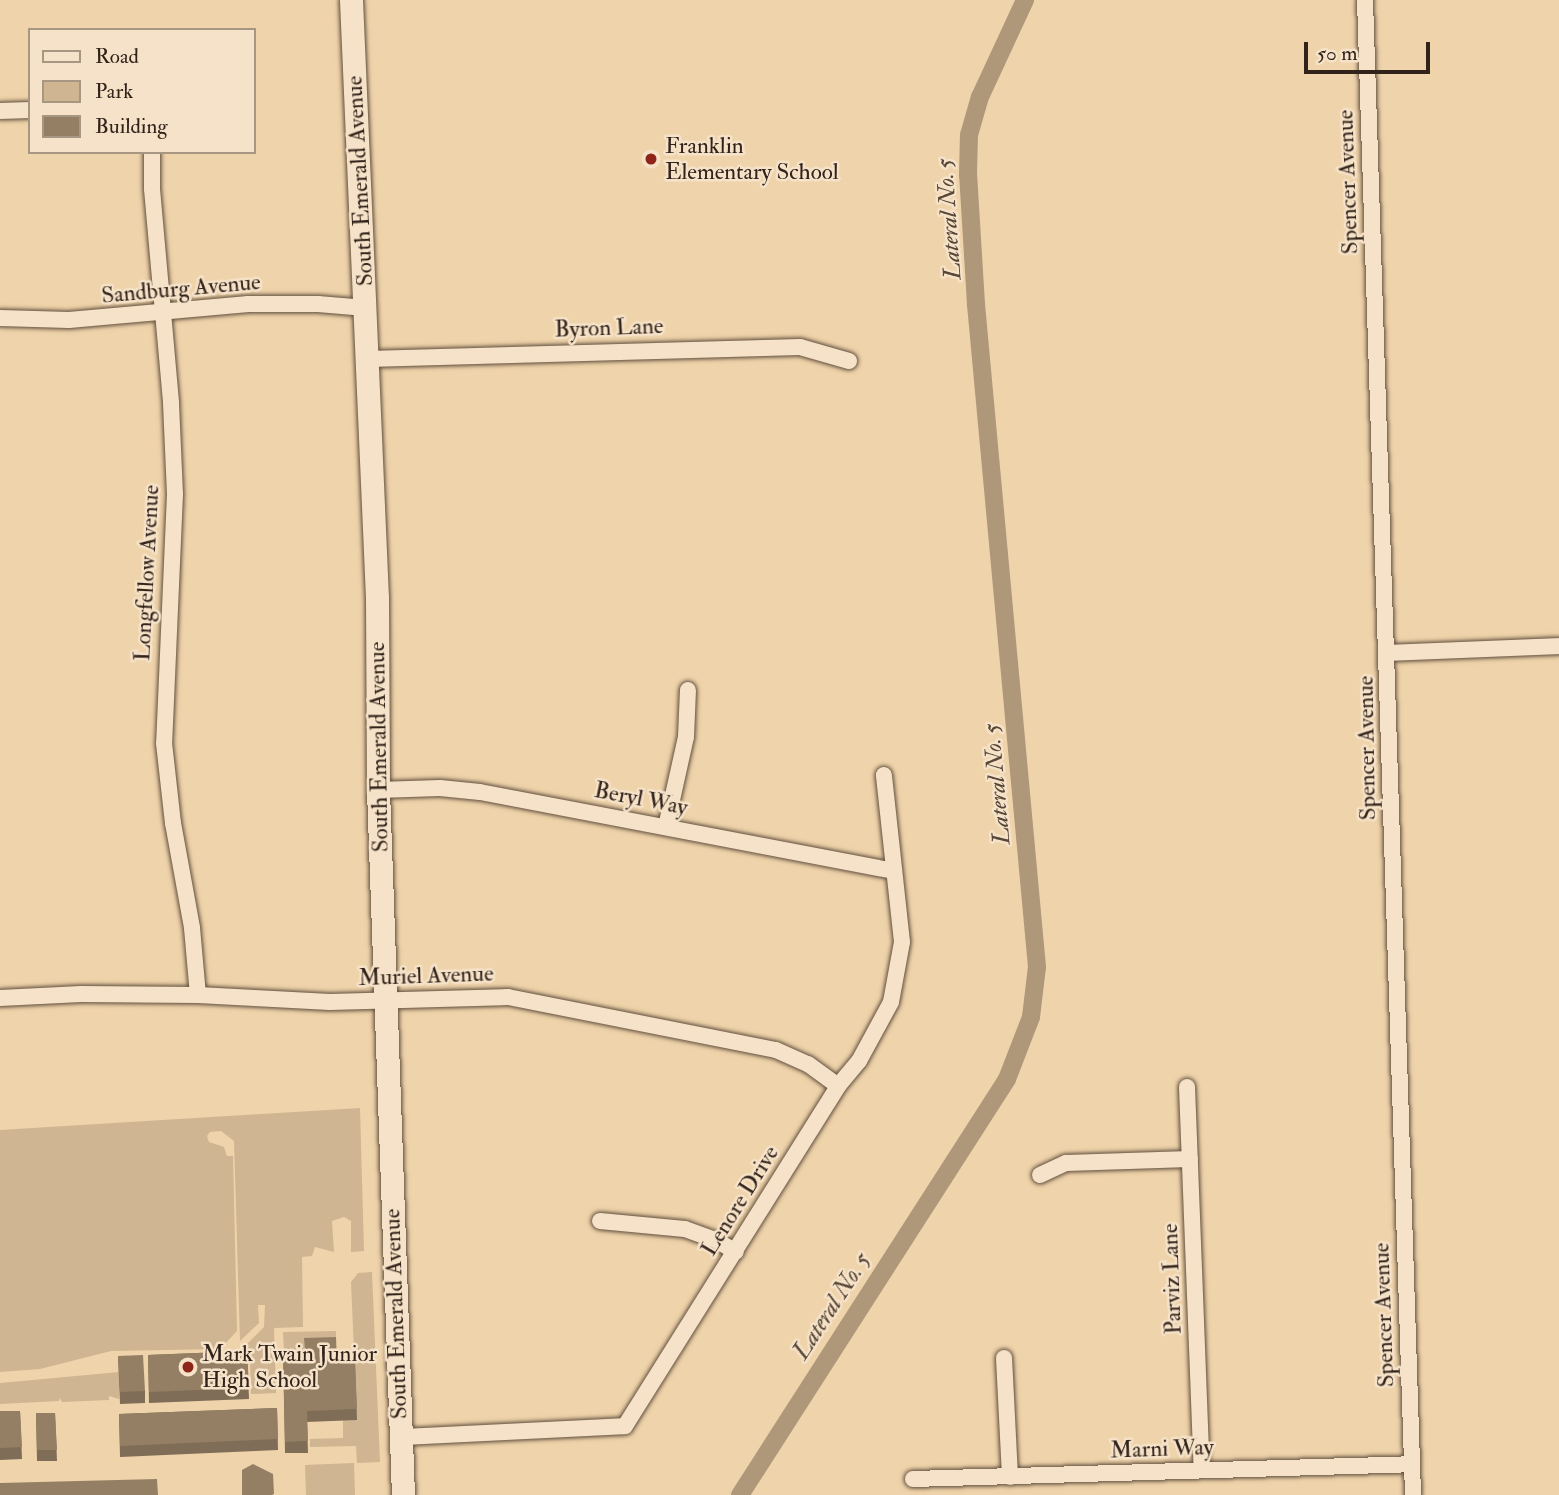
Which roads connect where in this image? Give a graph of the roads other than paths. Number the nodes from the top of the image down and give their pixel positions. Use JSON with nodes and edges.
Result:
{"nodes":[{"id":1,"x":351,"y":0,"type":"edge"},
{"id":2,"x":1365,"y":0,"type":"edge"},
{"id":3,"x":28,"y":110,"type":"edge"},
{"id":4,"x":0,"y":111,"type":"edge"},
{"id":5,"x":152,"y":154,"type":"edge"},
{"id":6,"x":366,"y":308,"type":"junction"},
{"id":7,"x":162,"y":313,"type":"junction"},
{"id":8,"x":0,"y":318,"type":"edge"},
{"id":9,"x":368,"y":359,"type":"junction"},
{"id":10,"x":849,"y":360,"type":"dead end"},
{"id":11,"x":1559,"y":646,"type":"edge"},
{"id":12,"x":1388,"y":653,"type":"junction"},
{"id":13,"x":688,"y":690,"type":"dead end"},
{"id":14,"x":884,"y":775,"type":"dead end"},
{"id":15,"x":378,"y":790,"type":"junction"},
{"id":16,"x":666,"y":827,"type":"junction"},
{"id":17,"x":893,"y":871,"type":"junction"},
{"id":18,"x":198,"y":995,"type":"junction"},
{"id":19,"x":0,"y":998,"type":"edge"},
{"id":20,"x":387,"y":999,"type":"junction"},
{"id":21,"x":838,"y":1086,"type":"junction"},
{"id":22,"x":1187,"y":1087,"type":"dead end"},
{"id":23,"x":1190,"y":1159,"type":"junction"},
{"id":24,"x":1040,"y":1175,"type":"dead end"},
{"id":25,"x":600,"y":1220,"type":"dead end"},
{"id":26,"x":736,"y":1252,"type":"junction"},
{"id":27,"x":1004,"y":1358,"type":"dead end"},
{"id":28,"x":401,"y":1437,"type":"junction"},
{"id":29,"x":1412,"y":1464,"type":"junction"},
{"id":30,"x":1202,"y":1471,"type":"junction"},
{"id":31,"x":1010,"y":1477,"type":"junction"},
{"id":32,"x":913,"y":1479,"type":"dead end"},
{"id":33,"x":403,"y":1495,"type":"edge"},
{"id":34,"x":1413,"y":1495,"type":"edge"}],
"edges":[{"from":1,"to":6,"type":"street","name":"South Emerald Avenue"},
{"from":2,"to":12,"type":"street","name":"Spencer Avenue"},
{"from":3,"to":4,"type":"street"},
{"from":5,"to":7,"type":"street","name":"Longfellow Avenue"},
{"from":6,"to":7,"type":"street","name":"Sandburg Avenue"},
{"from":6,"to":9,"type":"street","name":"South Emerald Avenue"},
{"from":7,"to":8,"type":"street","name":"Sandburg Avenue"},
{"from":7,"to":18,"type":"street","name":"Longfellow Avenue"},
{"from":9,"to":10,"type":"street","name":"Byron Lane"},
{"from":9,"to":15,"type":"street","name":"South Emerald Avenue"},
{"from":11,"to":12,"type":"street"},
{"from":12,"to":29,"type":"street","name":"Spencer Avenue"},
{"from":13,"to":16,"type":"street"},
{"from":14,"to":17,"type":"street","name":"Lenore Drive"},
{"from":15,"to":16,"type":"street","name":"Beryl Way"},
{"from":15,"to":20,"type":"street","name":"South Emerald Avenue"},
{"from":16,"to":17,"type":"street","name":"Beryl Way"},
{"from":17,"to":21,"type":"street","name":"Lenore Drive"},
{"from":18,"to":19,"type":"street","name":"Muriel Avenue"},
{"from":18,"to":20,"type":"street","name":"Muriel Avenue"},
{"from":20,"to":21,"type":"street","name":"Muriel Avenue"},
{"from":20,"to":28,"type":"street","name":"South Emerald Avenue"},
{"from":21,"to":26,"type":"street","name":"Lenore Drive"},
{"from":22,"to":23,"type":"street","name":"Parviz Lane"},
{"from":23,"to":24,"type":"street"},
{"from":23,"to":30,"type":"street","name":"Parviz Lane"},
{"from":25,"to":26,"type":"street"},
{"from":26,"to":28,"type":"street","name":"Lenore Drive"},
{"from":27,"to":31,"type":"street"},
{"from":28,"to":33,"type":"street","name":"South Emerald Avenue"},
{"from":29,"to":30,"type":"street","name":"Marni Way"},
{"from":29,"to":34,"type":"street","name":"Spencer Avenue"},
{"from":30,"to":31,"type":"street","name":"Marni Way"},
{"from":31,"to":32,"type":"street","name":"Marni Way"}]}
